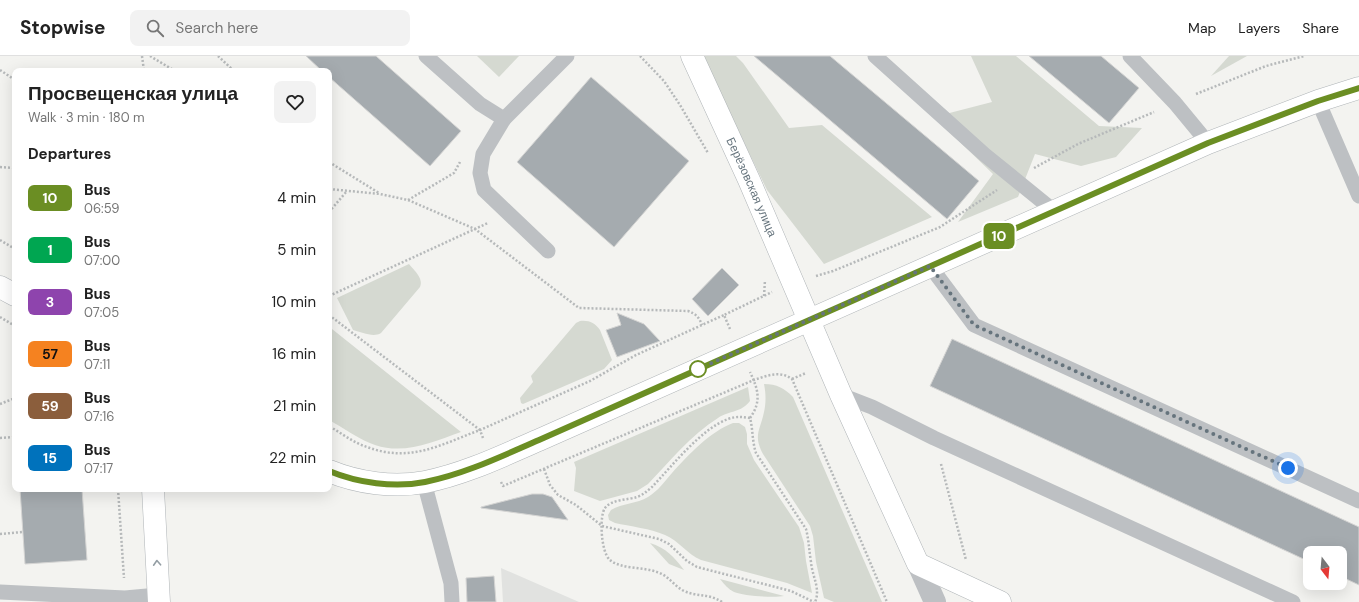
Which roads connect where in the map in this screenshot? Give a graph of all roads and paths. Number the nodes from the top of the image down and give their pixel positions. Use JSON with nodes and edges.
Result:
{"nodes":[{"id":1,"x":142,"y":56,"type":"edge"},
{"id":2,"x":150,"y":56,"type":"edge"},
{"id":3,"x":218,"y":56,"type":"edge"},
{"id":4,"x":426,"y":56,"type":"edge"},
{"id":5,"x":567,"y":56,"type":"edge"},
{"id":6,"x":640,"y":56,"type":"edge"},
{"id":7,"x":692,"y":56,"type":"edge"},
{"id":8,"x":875,"y":56,"type":"edge"},
{"id":9,"x":1130,"y":56,"type":"edge"},
{"id":10,"x":1304,"y":56,"type":"edge"},
{"id":11,"x":144,"y":68,"type":"edge"},
{"id":12,"x":170,"y":68,"type":"edge"},
{"id":13,"x":231,"y":68,"type":"edge"},
{"id":14,"x":0,"y":70,"type":"edge"},
{"id":15,"x":12,"y":78,"type":"edge"},
{"id":16,"x":1359,"y":88,"type":"edge"},
{"id":17,"x":1318,"y":101,"type":"junction"},
{"id":18,"x":1175,"y":103,"type":"junction"},
{"id":19,"x":504,"y":119,"type":"junction"},
{"id":20,"x":1208,"y":143,"type":"junction"},
{"id":21,"x":712,"y":159,"type":"dead end"},
{"id":22,"x":461,"y":160,"type":"dead end"},
{"id":23,"x":332,"y":164,"type":"edge"},
{"id":24,"x":0,"y":167,"type":"edge"},
{"id":25,"x":12,"y":168,"type":"edge"},
{"id":26,"x":1015,"y":178,"type":"junction"},
{"id":27,"x":332,"y":189,"type":"edge"},
{"id":28,"x":347,"y":190,"type":"junction"},
{"id":29,"x":380,"y":194,"type":"junction"},
{"id":30,"x":1359,"y":196,"type":"edge"},
{"id":31,"x":408,"y":200,"type":"junction"},
{"id":32,"x":332,"y":208,"type":"edge"},
{"id":33,"x":502,"y":208,"type":"junction"},
{"id":34,"x":1054,"y":211,"type":"junction"},
{"id":35,"x":475,"y":229,"type":"junction"},
{"id":36,"x":0,"y":240,"type":"edge"},
{"id":37,"x":12,"y":247,"type":"edge"},
{"id":38,"x":548,"y":251,"type":"dead end"},
{"id":39,"x":930,"y":266,"type":"junction"},
{"id":40,"x":765,"y":277,"type":"dead end"},
{"id":41,"x":793,"y":283,"type":"junction"},
{"id":42,"x":0,"y":287,"type":"edge"},
{"id":43,"x":12,"y":293,"type":"edge"},
{"id":44,"x":332,"y":295,"type":"edge"},
{"id":45,"x":764,"y":296,"type":"junction"},
{"id":46,"x":724,"y":315,"type":"junction"},
{"id":47,"x":0,"y":317,"type":"edge"},
{"id":48,"x":332,"y":317,"type":"edge"},
{"id":49,"x":808,"y":320,"type":"junction"},
{"id":50,"x":12,"y":324,"type":"edge"},
{"id":51,"x":702,"y":325,"type":"junction"},
{"id":52,"x":740,"y":350,"type":"junction"},
{"id":53,"x":754,"y":380,"type":"junction"},
{"id":54,"x":841,"y":395,"type":"junction"},
{"id":55,"x":12,"y":399,"type":"edge"},
{"id":56,"x":0,"y":404,"type":"edge"},
{"id":57,"x":750,"y":418,"type":"junction"},
{"id":58,"x":332,"y":428,"type":"edge"},
{"id":59,"x":480,"y":430,"type":"junction"},
{"id":60,"x":12,"y":437,"type":"edge"},
{"id":61,"x":0,"y":438,"type":"edge"},
{"id":62,"x":934,"y":438,"type":"junction"},
{"id":63,"x":544,"y":469,"type":"junction"},
{"id":64,"x":332,"y":472,"type":"edge"},
{"id":65,"x":424,"y":482,"type":"junction"},
{"id":66,"x":503,"y":486,"type":"dead end"},
{"id":67,"x":118,"y":492,"type":"edge"},
{"id":68,"x":154,"y":492,"type":"edge"},
{"id":69,"x":1359,"y":501,"type":"edge"},
{"id":70,"x":602,"y":526,"type":"junction"},
{"id":71,"x":23,"y":532,"type":"dead end"},
{"id":72,"x":0,"y":534,"type":"edge"},
{"id":73,"x":966,"y":560,"type":"dead end"},
{"id":74,"x":918,"y":564,"type":"junction"},
{"id":75,"x":0,"y":592,"type":"edge"},
{"id":76,"x":125,"y":598,"type":"junction"},
{"id":77,"x":159,"y":599,"type":"edge"},
{"id":78,"x":452,"y":602,"type":"edge"},
{"id":79,"x":722,"y":602,"type":"edge"},
{"id":80,"x":814,"y":602,"type":"edge"},
{"id":81,"x":887,"y":602,"type":"edge"},
{"id":82,"x":935,"y":602,"type":"edge"},
{"id":83,"x":1000,"y":602,"type":"edge"},
{"id":84,"x":1294,"y":602,"type":"edge"}],
"edges":[{"from":1,"to":11,"type":"path"},
{"from":2,"to":12,"type":"path"},
{"from":3,"to":13,"type":"path"},
{"from":4,"to":19,"type":"lane"},
{"from":5,"to":19,"type":"lane"},
{"from":6,"to":21,"type":"path"},
{"from":7,"to":41,"type":"main road","name":"Берёзовская улица"},
{"from":8,"to":26,"type":"lane"},
{"from":9,"to":18,"type":"lane"},
{"from":10,"to":18,"type":"path"},
{"from":14,"to":15,"type":"path"},
{"from":16,"to":17,"type":"main road"},
{"from":17,"to":20,"type":"main road"},
{"from":17,"to":30,"type":"lane"},
{"from":18,"to":20,"type":"lane"},
{"from":18,"to":26,"type":"path"},
{"from":19,"to":33,"type":"lane"},
{"from":20,"to":34,"type":"main road"},
{"from":22,"to":31,"type":"path"},
{"from":23,"to":29,"type":"path"},
{"from":24,"to":25,"type":"path"},
{"from":26,"to":34,"type":"lane"},
{"from":26,"to":41,"type":"path"},
{"from":27,"to":28,"type":"path"},
{"from":28,"to":29,"type":"path"},
{"from":28,"to":32,"type":"path"},
{"from":29,"to":31,"type":"path"},
{"from":31,"to":35,"type":"path"},
{"from":33,"to":35,"type":"path"},
{"from":33,"to":38,"type":"lane"},
{"from":34,"to":39,"type":"main road"},
{"from":35,"to":44,"type":"path"},
{"from":35,"to":51,"type":"path"},
{"from":36,"to":37,"type":"path"},
{"from":39,"to":49,"type":"main road"},
{"from":39,"to":69,"type":"lane"},
{"from":40,"to":45,"type":"path"},
{"from":41,"to":45,"type":"path"},
{"from":41,"to":49,"type":"main road","name":"Берёзовская улица"},
{"from":42,"to":43,"type":"main road"},
{"from":45,"to":46,"type":"path"},
{"from":46,"to":51,"type":"path"},
{"from":46,"to":52,"type":"path"},
{"from":47,"to":50,"type":"path"},
{"from":48,"to":59,"type":"path"},
{"from":49,"to":52,"type":"main road"},
{"from":49,"to":54,"type":"main road","name":"Берёзовская улица"},
{"from":51,"to":59,"type":"path"},
{"from":52,"to":53,"type":"path"},
{"from":52,"to":65,"type":"main road"},
{"from":53,"to":57,"type":"path"},
{"from":53,"to":63,"type":"path"},
{"from":53,"to":81,"type":"path"},
{"from":54,"to":62,"type":"lane"},
{"from":54,"to":74,"type":"main road","name":"Берёзовская улица"},
{"from":55,"to":56,"type":"path"},
{"from":57,"to":70,"type":"path"},
{"from":57,"to":80,"type":"path"},
{"from":58,"to":59,"type":"path"},
{"from":60,"to":61,"type":"path"},
{"from":62,"to":73,"type":"path"},
{"from":62,"to":84,"type":"lane"},
{"from":63,"to":66,"type":"path"},
{"from":63,"to":70,"type":"path"},
{"from":64,"to":65,"type":"main road"},
{"from":65,"to":78,"type":"lane"},
{"from":67,"to":76,"type":"path"},
{"from":77,"to":68,"type":"main road","one_way":true},
{"from":70,"to":79,"type":"path"},
{"from":70,"to":80,"type":"path"},
{"from":71,"to":72,"type":"path"},
{"from":74,"to":82,"type":"street"},
{"from":74,"to":83,"type":"main road"},
{"from":75,"to":76,"type":"lane"},
{"from":76,"to":77,"type":"lane"}]}
